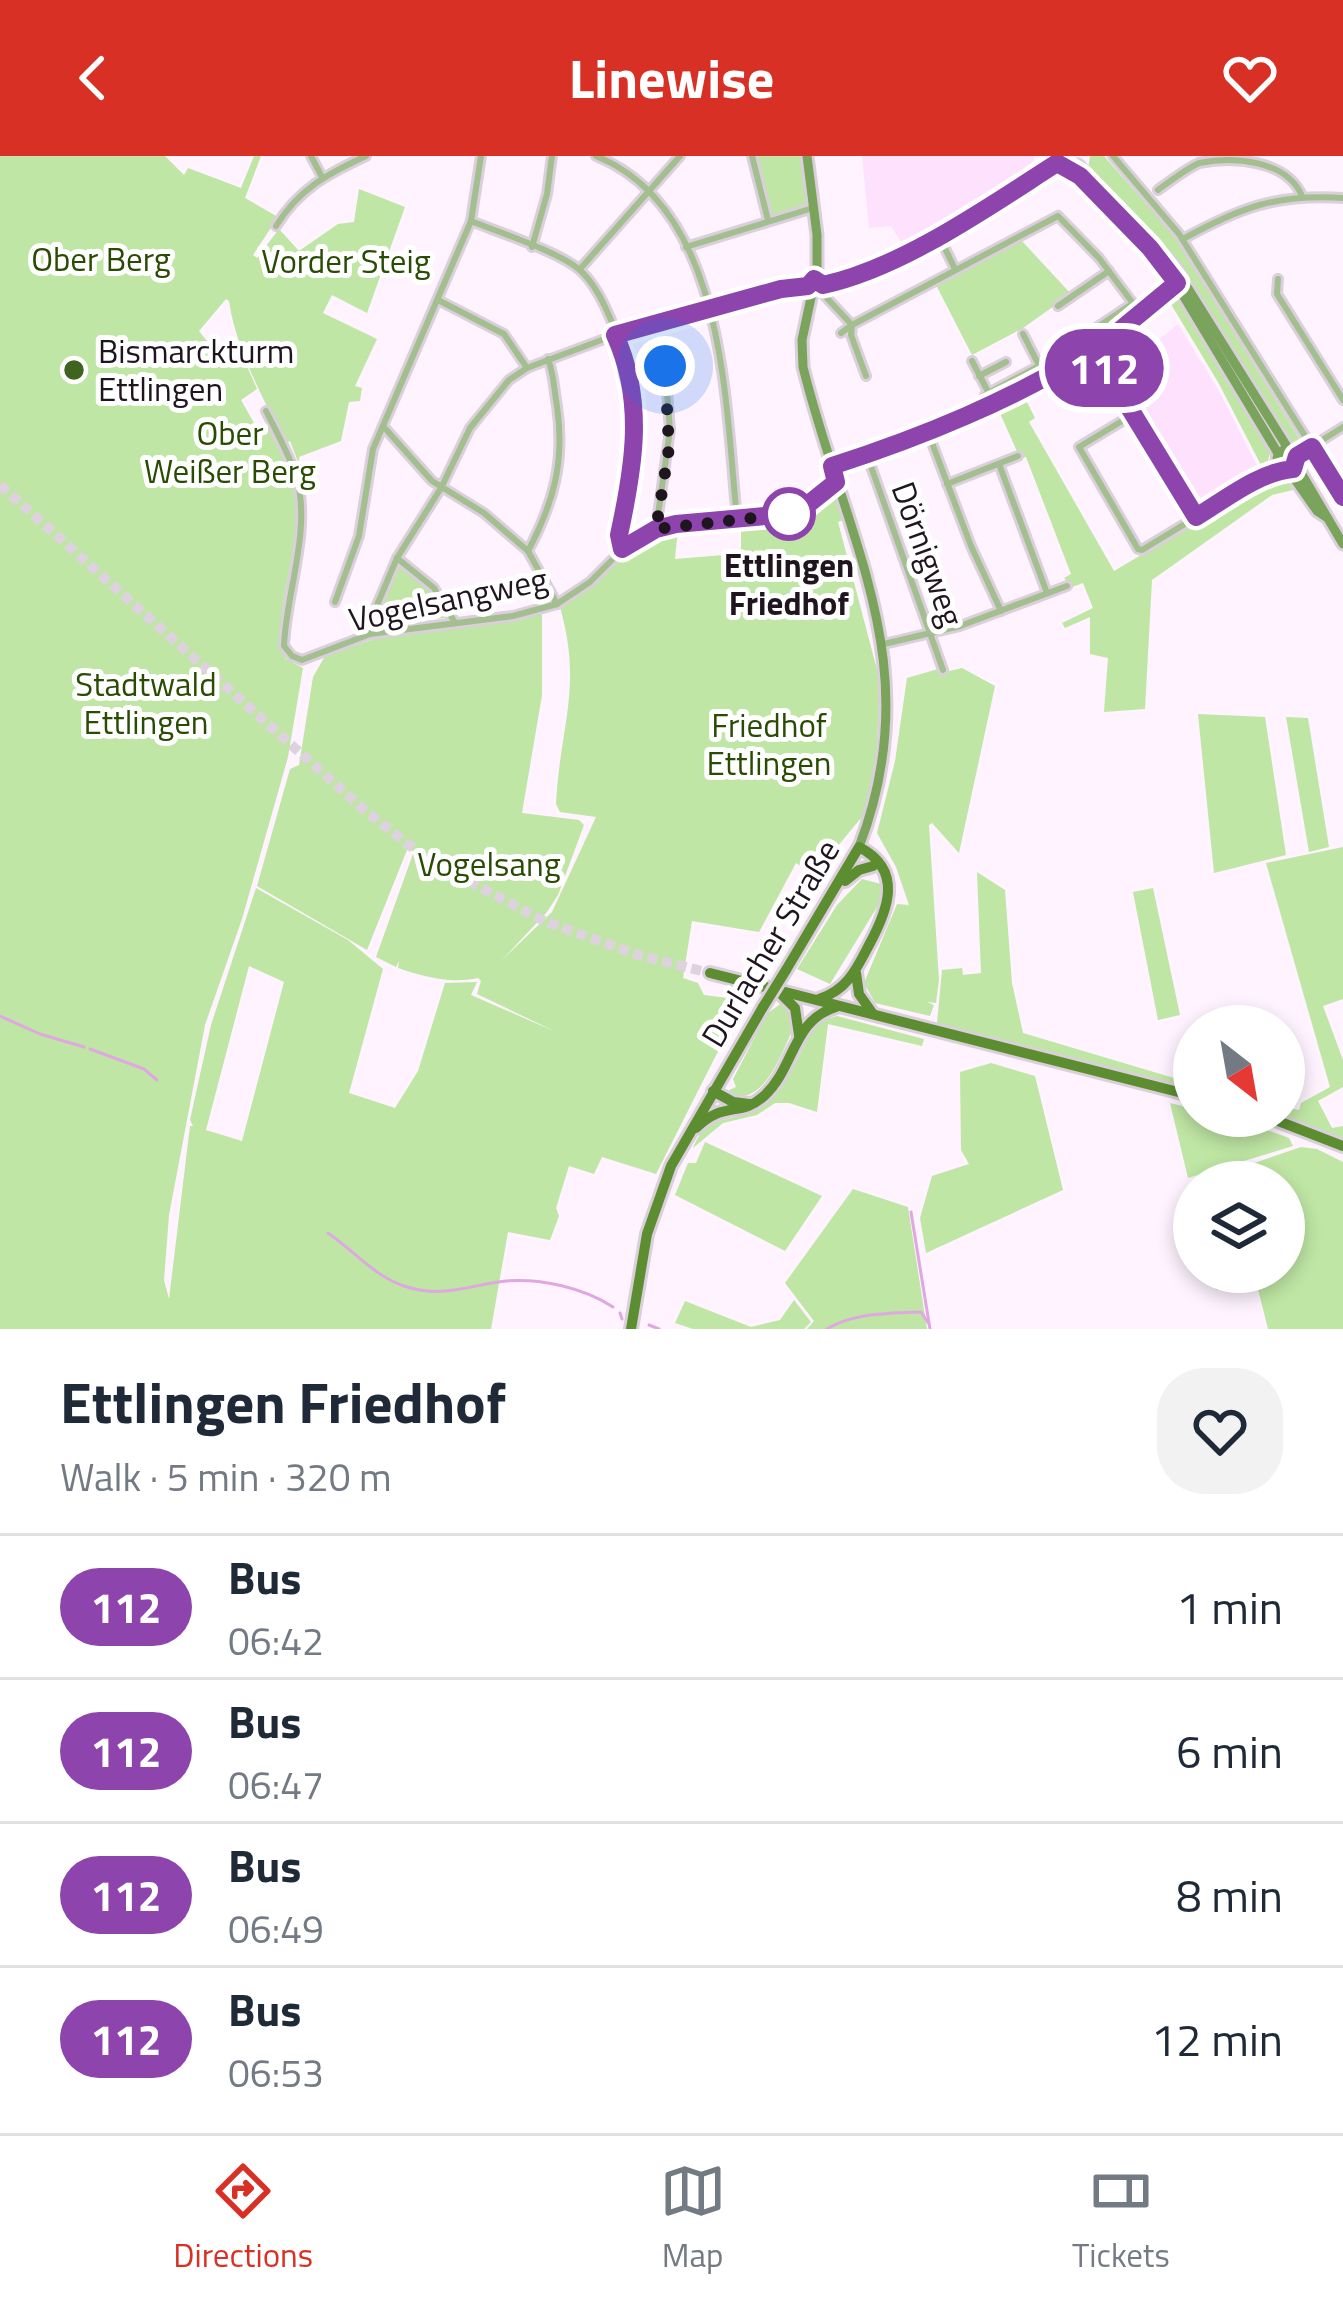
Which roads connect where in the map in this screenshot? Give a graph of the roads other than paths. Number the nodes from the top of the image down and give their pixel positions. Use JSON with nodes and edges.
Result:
{"nodes":[{"id":1,"x":311,"y":156,"type":"edge"},
{"id":2,"x":366,"y":156,"type":"edge"},
{"id":3,"x":481,"y":156,"type":"edge"},
{"id":4,"x":552,"y":156,"type":"edge"},
{"id":5,"x":596,"y":156,"type":"edge"},
{"id":6,"x":680,"y":156,"type":"edge"},
{"id":7,"x":752,"y":156,"type":"edge"},
{"id":8,"x":807,"y":156,"type":"edge"},
{"id":9,"x":1113,"y":156,"type":"edge"},
{"id":10,"x":1056,"y":159,"type":"edge"},
{"id":11,"x":1076,"y":163,"type":"edge"},
{"id":12,"x":322,"y":177,"type":"junction"},
{"id":13,"x":1158,"y":190,"type":"dead end"},
{"id":14,"x":648,"y":191,"type":"junction"},
{"id":15,"x":1302,"y":196,"type":"junction"},
{"id":16,"x":1343,"y":198,"type":"edge"},
{"id":17,"x":813,"y":208,"type":"junction"},
{"id":18,"x":768,"y":220,"type":"junction"},
{"id":19,"x":470,"y":221,"type":"junction"},
{"id":20,"x":276,"y":226,"type":"dead end"},
{"id":21,"x":938,"y":236,"type":"junction"},
{"id":22,"x":1183,"y":238,"type":"junction"},
{"id":23,"x":532,"y":247,"type":"junction"},
{"id":24,"x":686,"y":247,"type":"junction"},
{"id":25,"x":580,"y":269,"type":"junction"},
{"id":26,"x":956,"y":269,"type":"junction"},
{"id":27,"x":1108,"y":271,"type":"junction"},
{"id":28,"x":1278,"y":279,"type":"dead end"},
{"id":29,"x":1179,"y":281,"type":"junction"},
{"id":30,"x":817,"y":288,"type":"junction"},
{"id":31,"x":439,"y":300,"type":"junction"},
{"id":32,"x":1132,"y":304,"type":"junction"},
{"id":33,"x":1058,"y":306,"type":"dead end"},
{"id":34,"x":709,"y":310,"type":"junction"},
{"id":35,"x":1141,"y":314,"type":"junction"},
{"id":36,"x":852,"y":325,"type":"junction"},
{"id":37,"x":653,"y":326,"type":"junction"},
{"id":38,"x":841,"y":333,"type":"dead end"},
{"id":39,"x":1022,"y":334,"type":"dead end"},
{"id":40,"x":615,"y":335,"type":"junction"},
{"id":41,"x":1094,"y":350,"type":"junction"},
{"id":42,"x":548,"y":359,"type":"junction"},
{"id":43,"x":972,"y":361,"type":"dead end"},
{"id":44,"x":1006,"y":362,"type":"dead end"},
{"id":45,"x":1039,"y":366,"type":"junction"},
{"id":46,"x":527,"y":368,"type":"junction"},
{"id":47,"x":866,"y":376,"type":"dead end"},
{"id":48,"x":979,"y":376,"type":"junction"},
{"id":49,"x":1046,"y":379,"type":"junction"},
{"id":50,"x":987,"y":394,"type":"junction"},
{"id":51,"x":1343,"y":400,"type":"edge"},
{"id":52,"x":995,"y":405,"type":"junction"},
{"id":53,"x":266,"y":411,"type":"dead end"},
{"id":54,"x":1132,"y":415,"type":"junction"},
{"id":55,"x":383,"y":426,"type":"junction"},
{"id":56,"x":1343,"y":427,"type":"edge"},
{"id":57,"x":929,"y":435,"type":"junction"},
{"id":58,"x":1312,"y":447,"type":"junction"},
{"id":59,"x":867,"y":455,"type":"junction"},
{"id":60,"x":1018,"y":456,"type":"dead end"},
{"id":61,"x":1287,"y":461,"type":"junction"},
{"id":62,"x":999,"y":464,"type":"junction"},
{"id":63,"x":832,"y":466,"type":"junction"},
{"id":64,"x":836,"y":482,"type":"junction"},
{"id":65,"x":947,"y":484,"type":"junction"},
{"id":66,"x":441,"y":488,"type":"junction"},
{"id":67,"x":1343,"y":497,"type":"edge"},
{"id":68,"x":1196,"y":517,"type":"junction"},
{"id":69,"x":736,"y":519,"type":"junction"},
{"id":70,"x":656,"y":529,"type":"junction"},
{"id":71,"x":1343,"y":544,"type":"edge"},
{"id":72,"x":622,"y":549,"type":"junction"},
{"id":73,"x":528,"y":551,"type":"junction"},
{"id":74,"x":397,"y":559,"type":"junction"},
{"id":75,"x":1067,"y":586,"type":"dead end"},
{"id":76,"x":1047,"y":592,"type":"junction"},
{"id":77,"x":335,"y":602,"type":"dead end"},
{"id":78,"x":556,"y":604,"type":"junction"},
{"id":79,"x":1001,"y":611,"type":"junction"},
{"id":80,"x":454,"y":620,"type":"junction"},
{"id":81,"x":370,"y":634,"type":"junction"},
{"id":82,"x":931,"y":634,"type":"junction"},
{"id":83,"x":884,"y":644,"type":"junction"},
{"id":84,"x":943,"y":670,"type":"dead end"},
{"id":85,"x":857,"y":851,"type":"junction"},
{"id":86,"x":873,"y":866,"type":"junction"},
{"id":87,"x":887,"y":879,"type":"junction"},
{"id":88,"x":835,"y":892,"type":"junction"},
{"id":89,"x":856,"y":970,"type":"junction"},
{"id":90,"x":710,"y":973,"type":"tunnel mouth"},
{"id":91,"x":775,"y":989,"type":"junction"},
{"id":92,"x":815,"y":1000,"type":"junction"},
{"id":93,"x":839,"y":1006,"type":"junction"},
{"id":94,"x":873,"y":1014,"type":"junction"},
{"id":95,"x":800,"y":1035,"type":"junction"},
{"id":96,"x":1173,"y":1091,"type":"edge"},
{"id":97,"x":711,"y":1095,"type":"junction"},
{"id":98,"x":752,"y":1104,"type":"junction"},
{"id":99,"x":723,"y":1108,"type":"junction"},
{"id":100,"x":1305,"y":1132,"type":"edge"},
{"id":101,"x":687,"y":1135,"type":"junction"},
{"id":102,"x":1343,"y":1146,"type":"edge"},
{"id":103,"x":631,"y":1329,"type":"edge"}],
"edges":[{"from":1,"to":12,"type":"street"},
{"from":2,"to":12,"type":"street"},
{"from":3,"to":19,"type":"street"},
{"from":4,"to":23,"type":"street"},
{"from":5,"to":14,"type":"street"},
{"from":6,"to":14,"type":"street"},
{"from":7,"to":18,"type":"street"},
{"from":8,"to":17,"type":"main road","name":"Durlacher Straße"},
{"from":9,"to":22,"type":"street"},
{"from":10,"to":11,"type":"main road"},
{"from":10,"to":21,"type":"main road"},
{"from":11,"to":29,"type":"main road"},
{"from":12,"to":20,"type":"street"},
{"from":13,"to":15,"type":"street"},
{"from":14,"to":24,"type":"street"},
{"from":14,"to":25,"type":"street"},
{"from":15,"to":16,"type":"street"},
{"from":15,"to":22,"type":"street"},
{"from":17,"to":18,"type":"street"},
{"from":17,"to":30,"type":"main road","name":"Durlacher Straße"},
{"from":18,"to":24,"type":"street"},
{"from":19,"to":23,"type":"street"},
{"from":19,"to":31,"type":"street"},
{"from":21,"to":26,"type":"street"},
{"from":21,"to":30,"type":"main road"},
{"from":22,"to":58,"type":"street"},
{"from":23,"to":25,"type":"street"},
{"from":24,"to":34,"type":"street"},
{"from":25,"to":40,"type":"street"},
{"from":26,"to":27,"type":"street"},
{"from":26,"to":36,"type":"street"},
{"from":27,"to":32,"type":"street"},
{"from":27,"to":33,"type":"street"},
{"from":28,"to":51,"type":"street"},
{"from":29,"to":35,"type":"street"},
{"from":29,"to":61,"type":"main road"},
{"from":30,"to":34,"type":"street"},
{"from":30,"to":36,"type":"street"},
{"from":30,"to":63,"type":"main road","name":"Durlacher Straße"},
{"from":31,"to":46,"type":"street"},
{"from":31,"to":55,"type":"street"},
{"from":32,"to":35,"type":"street"},
{"from":32,"to":45,"type":"street"},
{"from":34,"to":37,"type":"street"},
{"from":34,"to":69,"type":"street"},
{"from":35,"to":41,"type":"street"},
{"from":36,"to":38,"type":"street"},
{"from":36,"to":47,"type":"street"},
{"from":37,"to":40,"type":"street"},
{"from":37,"to":70,"type":"street"},
{"from":39,"to":45,"type":"street"},
{"from":40,"to":42,"type":"street"},
{"from":40,"to":72,"type":"street"},
{"from":41,"to":49,"type":"street"},
{"from":41,"to":54,"type":"street"},
{"from":42,"to":46,"type":"street"},
{"from":42,"to":73,"type":"street"},
{"from":43,"to":48,"type":"street"},
{"from":44,"to":48,"type":"street"},
{"from":45,"to":49,"type":"street"},
{"from":45,"to":50,"type":"street"},
{"from":46,"to":66,"type":"street"},
{"from":48,"to":50,"type":"street"},
{"from":49,"to":52,"type":"street"},
{"from":50,"to":52,"type":"street"},
{"from":52,"to":57,"type":"street"},
{"from":53,"to":81,"type":"street","name":"Vogelsangweg"},
{"from":54,"to":68,"type":"street"},
{"from":54,"to":68,"type":"street"},
{"from":55,"to":66,"type":"street"},
{"from":55,"to":77,"type":"street"},
{"from":56,"to":58,"type":"street"},
{"from":57,"to":59,"type":"street"},
{"from":57,"to":65,"type":"street"},
{"from":58,"to":61,"type":"street"},
{"from":58,"to":67,"type":"street"},
{"from":59,"to":63,"type":"street"},
{"from":59,"to":82,"type":"street","name":"Dörnigweg"},
{"from":60,"to":62,"type":"street"},
{"from":61,"to":68,"type":"street"},
{"from":61,"to":71,"type":"main road"},
{"from":62,"to":65,"type":"street"},
{"from":62,"to":76,"type":"street"},
{"from":63,"to":64,"type":"main road","name":"Durlacher Straße"},
{"from":64,"to":69,"type":"street","name":"Vogelsangweg"},
{"from":64,"to":83,"type":"main road","name":"Durlacher Straße"},
{"from":65,"to":79,"type":"street"},
{"from":66,"to":73,"type":"street"},
{"from":66,"to":74,"type":"street"},
{"from":69,"to":70,"type":"street","name":"Vogelsangweg"},
{"from":70,"to":72,"type":"street","name":"Vogelsangweg"},
{"from":72,"to":78,"type":"street","name":"Vogelsangweg"},
{"from":73,"to":78,"type":"street"},
{"from":74,"to":80,"type":"street"},
{"from":74,"to":81,"type":"street"},
{"from":75,"to":76,"type":"street"},
{"from":76,"to":79,"type":"street"},
{"from":78,"to":80,"type":"street","name":"Vogelsangweg"},
{"from":79,"to":82,"type":"street"},
{"from":80,"to":81,"type":"street","name":"Vogelsangweg"},
{"from":82,"to":83,"type":"street"},
{"from":82,"to":84,"type":"street","name":"Dörnigweg"},
{"from":83,"to":85,"type":"main road","name":"Durlacher Straße"},
{"from":85,"to":86,"type":"main road"},
{"from":85,"to":87,"type":"main road"},
{"from":85,"to":88,"type":"main road","name":"Durlacher Straße"},
{"from":86,"to":87,"type":"main road"},
{"from":86,"to":88,"type":"main road"},
{"from":87,"to":89,"type":"main road"},
{"from":88,"to":97,"type":"main road","name":"Durlacher Straße","bridge":true},
{"from":89,"to":92,"type":"main road"},
{"from":89,"to":94,"type":"main road"},
{"from":90,"to":91,"type":"main road"},
{"from":91,"to":92,"type":"main road"},
{"from":91,"to":95,"type":"main road"},
{"from":92,"to":93,"type":"main road"},
{"from":93,"to":94,"type":"main road"},
{"from":93,"to":95,"type":"main road"},
{"from":94,"to":96,"type":"main road"},
{"from":95,"to":98,"type":"main road"},
{"from":97,"to":98,"type":"main road"},
{"from":97,"to":99,"type":"main road"},
{"from":97,"to":101,"type":"main road","name":"Durlacher Straße"},
{"from":98,"to":99,"type":"main road"},
{"from":99,"to":101,"type":"main road"},
{"from":100,"to":102,"type":"main road"},
{"from":101,"to":103,"type":"main road","name":"Durlacher Straße"}]}
